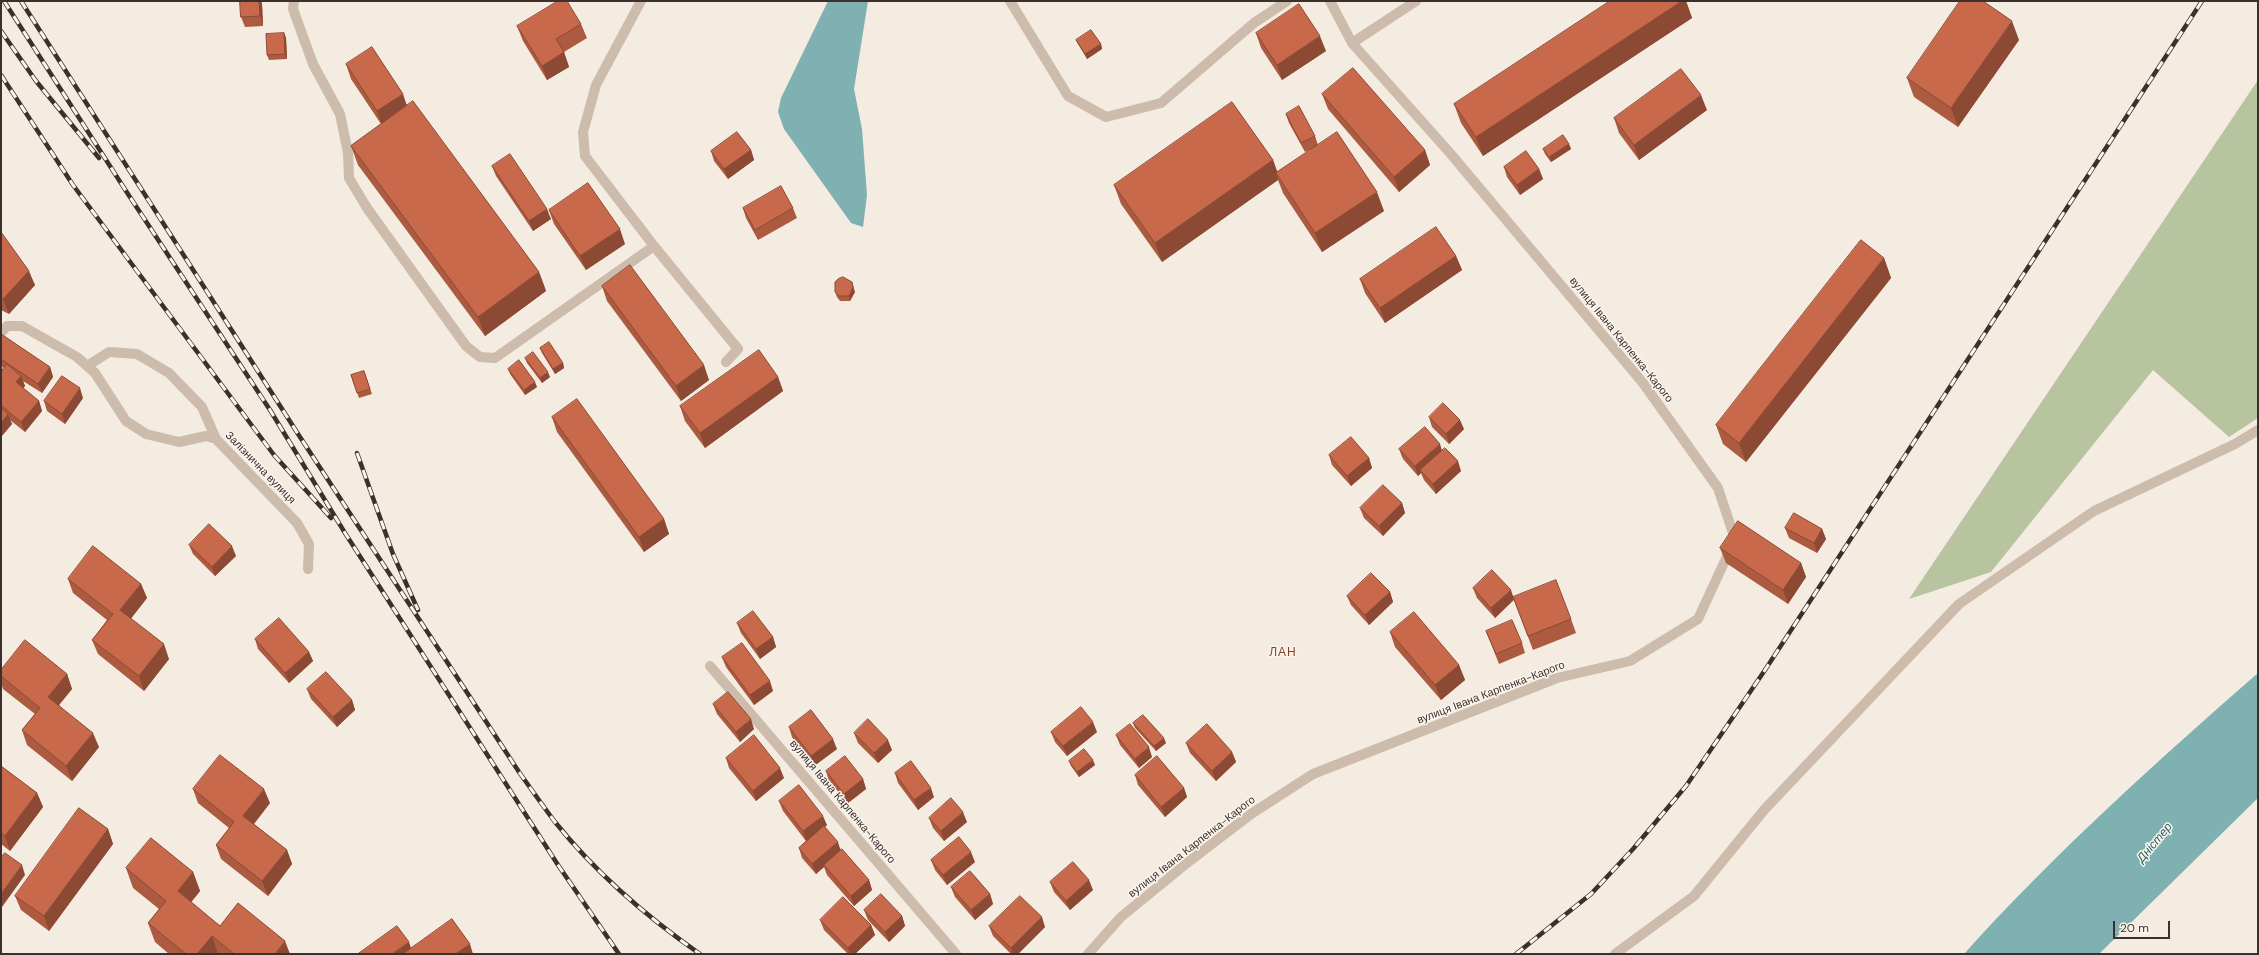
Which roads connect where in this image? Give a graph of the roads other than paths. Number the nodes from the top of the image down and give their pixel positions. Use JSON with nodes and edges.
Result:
{"nodes":[{"id":1,"x":294,"y":1,"type":"edge"},
{"id":2,"x":641,"y":1,"type":"edge"},
{"id":3,"x":1010,"y":1,"type":"edge"},
{"id":4,"x":1287,"y":1,"type":"edge"},
{"id":5,"x":1330,"y":1,"type":"edge"},
{"id":6,"x":1416,"y":1,"type":"edge"},
{"id":7,"x":1352,"y":43,"type":"junction"},
{"id":8,"x":654,"y":246,"type":"junction"},
{"id":9,"x":4,"y":329,"type":"edge"},
{"id":10,"x":726,"y":362,"type":"dead end"},
{"id":11,"x":86,"y":366,"type":"junction"},
{"id":12,"x":2258,"y":430,"type":"edge"},
{"id":13,"x":216,"y":439,"type":"junction"},
{"id":14,"x":308,"y":568,"type":"dead end"},
{"id":15,"x":710,"y":666,"type":"dead end"},
{"id":16,"x":956,"y":954,"type":"edge"},
{"id":17,"x":1088,"y":954,"type":"edge"},
{"id":18,"x":1615,"y":954,"type":"edge"}],
"edges":[{"from":1,"to":8,"type":"street"},
{"from":2,"to":8,"type":"street"},
{"from":3,"to":4,"type":"street"},
{"from":5,"to":7,"type":"street","name":"вулиця Івана Карпенка-Карого"},
{"from":6,"to":7,"type":"street"},
{"from":7,"to":17,"type":"street","name":"вулиця Івана Карпенка-Карого"},
{"from":8,"to":10,"type":"street"},
{"from":9,"to":11,"type":"street","name":"Залізнична вулиця"},
{"from":11,"to":13,"type":"street","name":"Залізнична вулиця"},
{"from":11,"to":13,"type":"street"},
{"from":12,"to":18,"type":"street"},
{"from":13,"to":14,"type":"street","name":"Залізнична вулиця"},
{"from":15,"to":16,"type":"street","name":"вулиця Івана Карпенка-Карого"}]}
